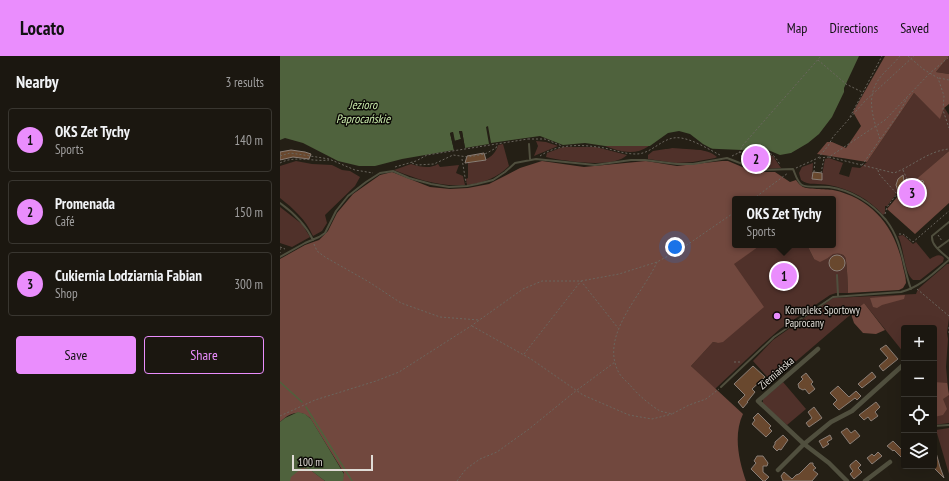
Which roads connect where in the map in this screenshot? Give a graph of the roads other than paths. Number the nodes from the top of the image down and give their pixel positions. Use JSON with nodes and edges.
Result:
{"nodes":[{"id":1,"x":529,"y":144,"type":"road end"},
{"id":2,"x":530,"y":159,"type":"junction"},
{"id":3,"x":280,"y":203,"type":"edge"},
{"id":4,"x":949,"y":222,"type":"edge"},
{"id":5,"x":313,"y":240,"type":"junction"},
{"id":6,"x":949,"y":240,"type":"edge"},
{"id":7,"x":938,"y":248,"type":"junction"},
{"id":8,"x":280,"y":256,"type":"edge"},
{"id":9,"x":949,"y":260,"type":"edge"},
{"id":10,"x":837,"y":276,"type":"dead end"},
{"id":11,"x":911,"y":289,"type":"junction"},
{"id":12,"x":838,"y":296,"type":"junction"},
{"id":13,"x":818,"y":349,"type":"dead end"},
{"id":14,"x":901,"y":367,"type":"edge"},
{"id":15,"x":721,"y":387,"type":"road end"},
{"id":16,"x":949,"y":425,"type":"edge"},
{"id":17,"x":937,"y":426,"type":"edge"},
{"id":18,"x":804,"y":444,"type":"junction"},
{"id":19,"x":890,"y":462,"type":"dead end"},
{"id":20,"x":778,"y":470,"type":"dead end"},
{"id":21,"x":847,"y":481,"type":"edge"},
{"id":22,"x":865,"y":481,"type":"edge"}],
"edges":[{"from":1,"to":2,"type":"lane"},
{"from":2,"to":5,"type":"lane"},
{"from":2,"to":11,"type":"lane"},
{"from":3,"to":5,"type":"lane"},
{"from":4,"to":7,"type":"lane"},
{"from":5,"to":8,"type":"lane"},
{"from":6,"to":7,"type":"lane"},
{"from":7,"to":9,"type":"lane"},
{"from":9,"to":11,"type":"lane"},
{"from":10,"to":12,"type":"lane"},
{"from":11,"to":12,"type":"lane"},
{"from":12,"to":15,"type":"lane"},
{"from":13,"to":18,"type":"street","name":"Ziemiańska"},
{"from":14,"to":18,"type":"street"},
{"from":16,"to":17,"type":"lane"},
{"from":18,"to":20,"type":"street"},
{"from":18,"to":21,"type":"street","name":"Ziemiańska"},
{"from":19,"to":22,"type":"street"}]}
